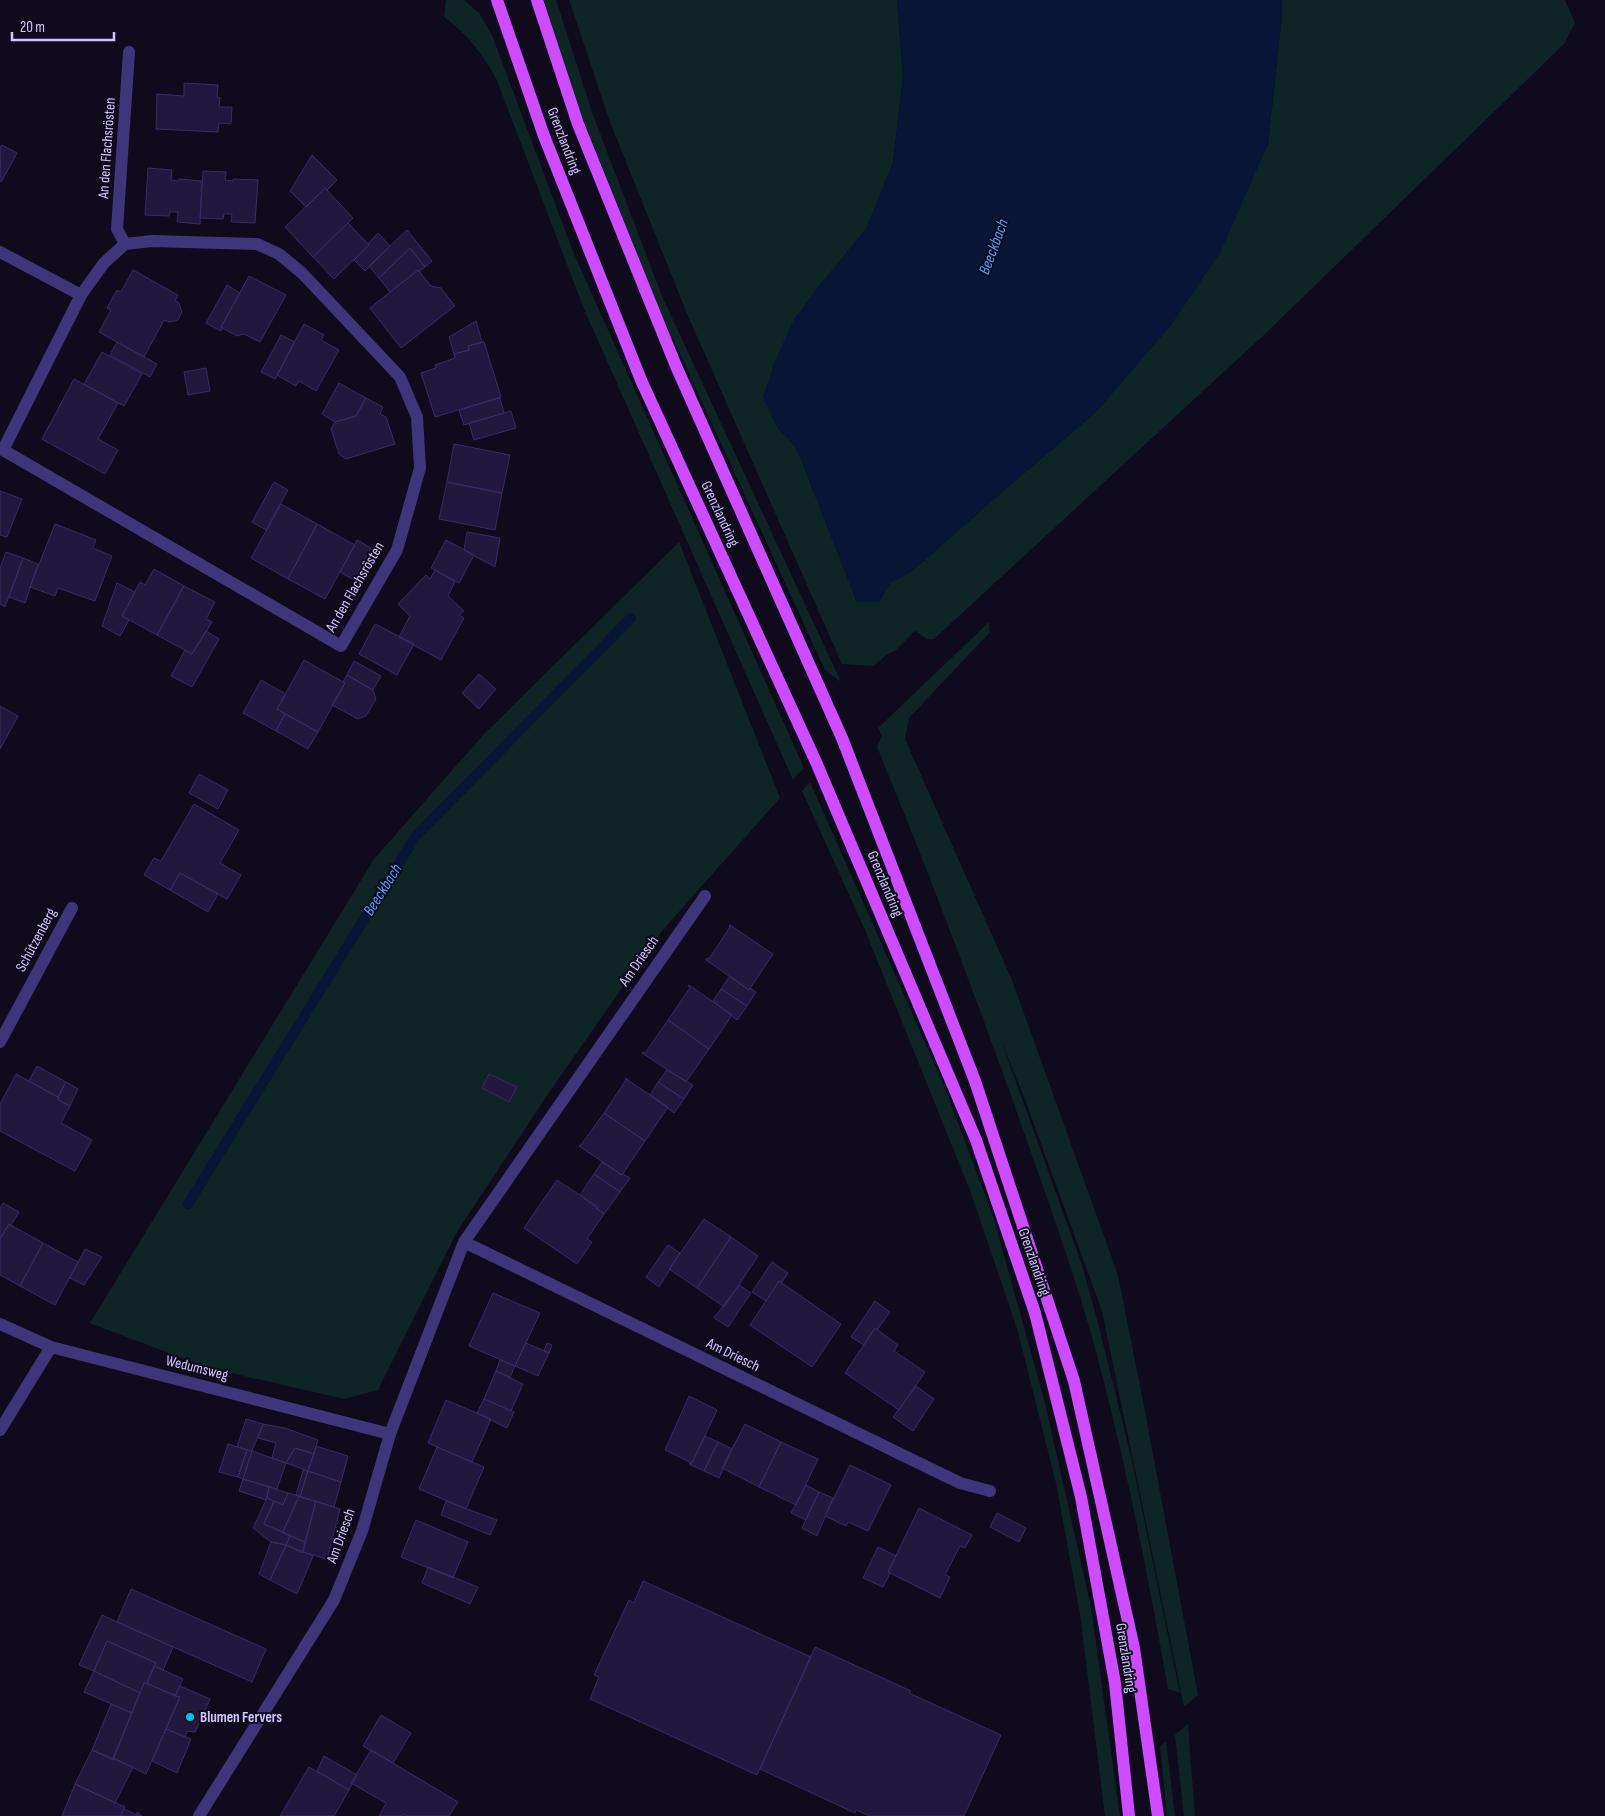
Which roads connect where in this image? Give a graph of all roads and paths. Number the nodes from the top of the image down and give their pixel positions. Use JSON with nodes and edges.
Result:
{"nodes":[{"id":1,"x":497,"y":0,"type":"edge"},
{"id":2,"x":537,"y":0,"type":"edge"},
{"id":3,"x":129,"y":52,"type":"dead end"},
{"id":4,"x":125,"y":244,"type":"junction"},
{"id":5,"x":0,"y":252,"type":"edge"},
{"id":6,"x":82,"y":295,"type":"junction"},
{"id":7,"x":705,"y":896,"type":"dead end"},
{"id":8,"x":72,"y":908,"type":"dead end"},
{"id":9,"x":0,"y":1042,"type":"edge"},
{"id":10,"x":464,"y":1242,"type":"junction"},
{"id":11,"x":0,"y":1324,"type":"edge"},
{"id":12,"x":50,"y":1348,"type":"junction"},
{"id":13,"x":0,"y":1430,"type":"edge"},
{"id":14,"x":390,"y":1434,"type":"junction"},
{"id":15,"x":990,"y":1491,"type":"dead end"},
{"id":16,"x":199,"y":1816,"type":"edge"},
{"id":17,"x":1129,"y":1816,"type":"edge"},
{"id":18,"x":1158,"y":1816,"type":"edge"}],
"edges":[{"from":1,"to":17,"type":"main road","name":"Grenzlandring"},
{"from":2,"to":18,"type":"main road","name":"Grenzlandring"},
{"from":3,"to":4,"type":"street","name":"An den Flachsrösten"},
{"from":4,"to":6,"type":"street","name":"An den Flachsrösten"},
{"from":4,"to":6,"type":"street","name":"An den Flachsrösten"},
{"from":5,"to":6,"type":"street"},
{"from":7,"to":10,"type":"street","name":"Am Driesch"},
{"from":8,"to":9,"type":"street","name":"Schützenberg"},
{"from":10,"to":14,"type":"street","name":"Am Driesch"},
{"from":10,"to":15,"type":"street","name":"Am Driesch"},
{"from":11,"to":12,"type":"street","name":"Wedumsweg"},
{"from":12,"to":13,"type":"street"},
{"from":12,"to":14,"type":"street","name":"Wedumsweg"},
{"from":14,"to":16,"type":"street","name":"Am Driesch"}]}
